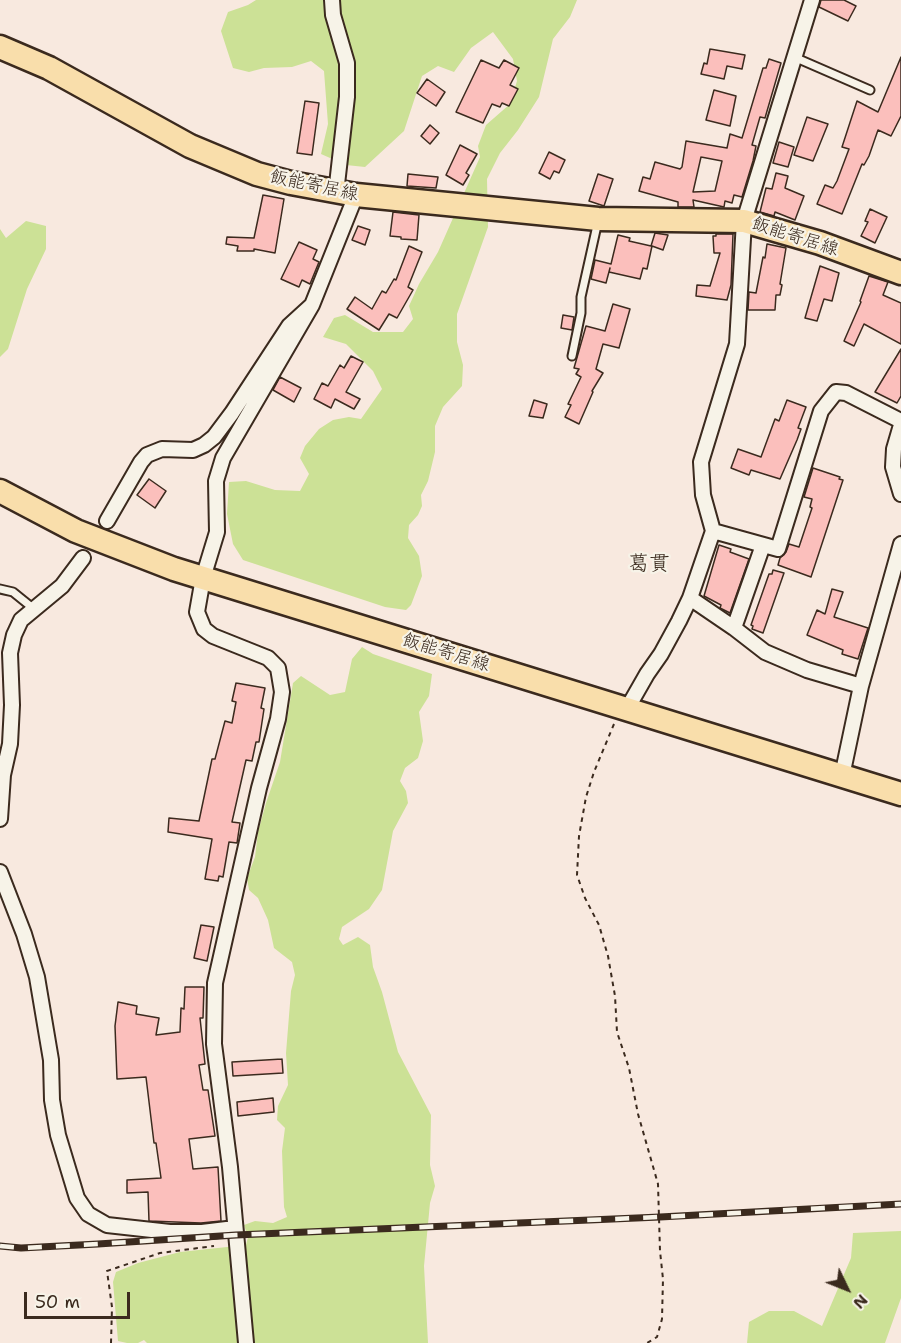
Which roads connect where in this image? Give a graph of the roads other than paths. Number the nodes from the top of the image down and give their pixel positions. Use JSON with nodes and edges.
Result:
{"nodes":[{"id":1,"x":332,"y":0,"type":"edge"},
{"id":2,"x":812,"y":0,"type":"edge"},
{"id":3,"x":0,"y":47,"type":"edge"},
{"id":4,"x":794,"y":57,"type":"junction"},
{"id":5,"x":870,"y":90,"type":"dead end"},
{"id":6,"x":346,"y":194,"type":"junction"},
{"id":7,"x":598,"y":219,"type":"junction"},
{"id":8,"x":744,"y":221,"type":"junction"},
{"id":9,"x":901,"y":273,"type":"edge"},
{"id":10,"x":312,"y":305,"type":"junction"},
{"id":11,"x":572,"y":356,"type":"dead end"},
{"id":12,"x":901,"y":421,"type":"edge"},
{"id":13,"x":901,"y":425,"type":"edge"},
{"id":14,"x":0,"y":491,"type":"edge"},
{"id":15,"x":901,"y":494,"type":"edge"},
{"id":16,"x":107,"y":521,"type":"dead end"},
{"id":17,"x":713,"y":531,"type":"junction"},
{"id":18,"x":901,"y":544,"type":"edge"},
{"id":19,"x":763,"y":545,"type":"junction"},
{"id":20,"x":83,"y":558,"type":"dead end"},
{"id":21,"x":203,"y":578,"type":"junction"},
{"id":22,"x":0,"y":589,"type":"edge"},
{"id":23,"x":690,"y":598,"type":"junction"},
{"id":24,"x":34,"y":609,"type":"junction"},
{"id":25,"x":734,"y":628,"type":"junction"},
{"id":26,"x":861,"y":686,"type":"junction"},
{"id":27,"x":624,"y":708,"type":"junction"},
{"id":28,"x":842,"y":776,"type":"junction"},
{"id":29,"x":901,"y":794,"type":"edge"},
{"id":30,"x":0,"y":819,"type":"edge"},
{"id":31,"x":0,"y":873,"type":"edge"},
{"id":32,"x":235,"y":1228,"type":"junction"},
{"id":33,"x":246,"y":1343,"type":"edge"}],
"edges":[{"from":1,"to":6,"type":"street"},
{"from":2,"to":4,"type":"street"},
{"from":3,"to":6,"type":"main road","name":"飯能寄居線"},
{"from":4,"to":5,"type":"lane"},
{"from":4,"to":8,"type":"street"},
{"from":6,"to":7,"type":"main road","name":"飯能寄居線"},
{"from":6,"to":10,"type":"street"},
{"from":7,"to":8,"type":"main road","name":"飯能寄居線"},
{"from":7,"to":11,"type":"lane"},
{"from":8,"to":9,"type":"main road","name":"飯能寄居線"},
{"from":8,"to":17,"type":"street"},
{"from":10,"to":16,"type":"street"},
{"from":10,"to":21,"type":"street"},
{"from":12,"to":19,"type":"street"},
{"from":13,"to":15,"type":"street"},
{"from":14,"to":21,"type":"main road","name":"飯能寄居線"},
{"from":17,"to":19,"type":"street"},
{"from":17,"to":23,"type":"street"},
{"from":18,"to":26,"type":"street"},
{"from":19,"to":25,"type":"street"},
{"from":20,"to":24,"type":"street"},
{"from":21,"to":27,"type":"main road","name":"飯能寄居線"},
{"from":21,"to":32,"type":"street"},
{"from":22,"to":24,"type":"lane"},
{"from":23,"to":25,"type":"street"},
{"from":23,"to":27,"type":"street"},
{"from":24,"to":30,"type":"street"},
{"from":25,"to":26,"type":"street"},
{"from":26,"to":28,"type":"street"},
{"from":27,"to":28,"type":"main road","name":"飯能寄居線"},
{"from":28,"to":29,"type":"main road","name":"飯能寄居線"},
{"from":31,"to":32,"type":"street"},
{"from":32,"to":33,"type":"street"}]}
